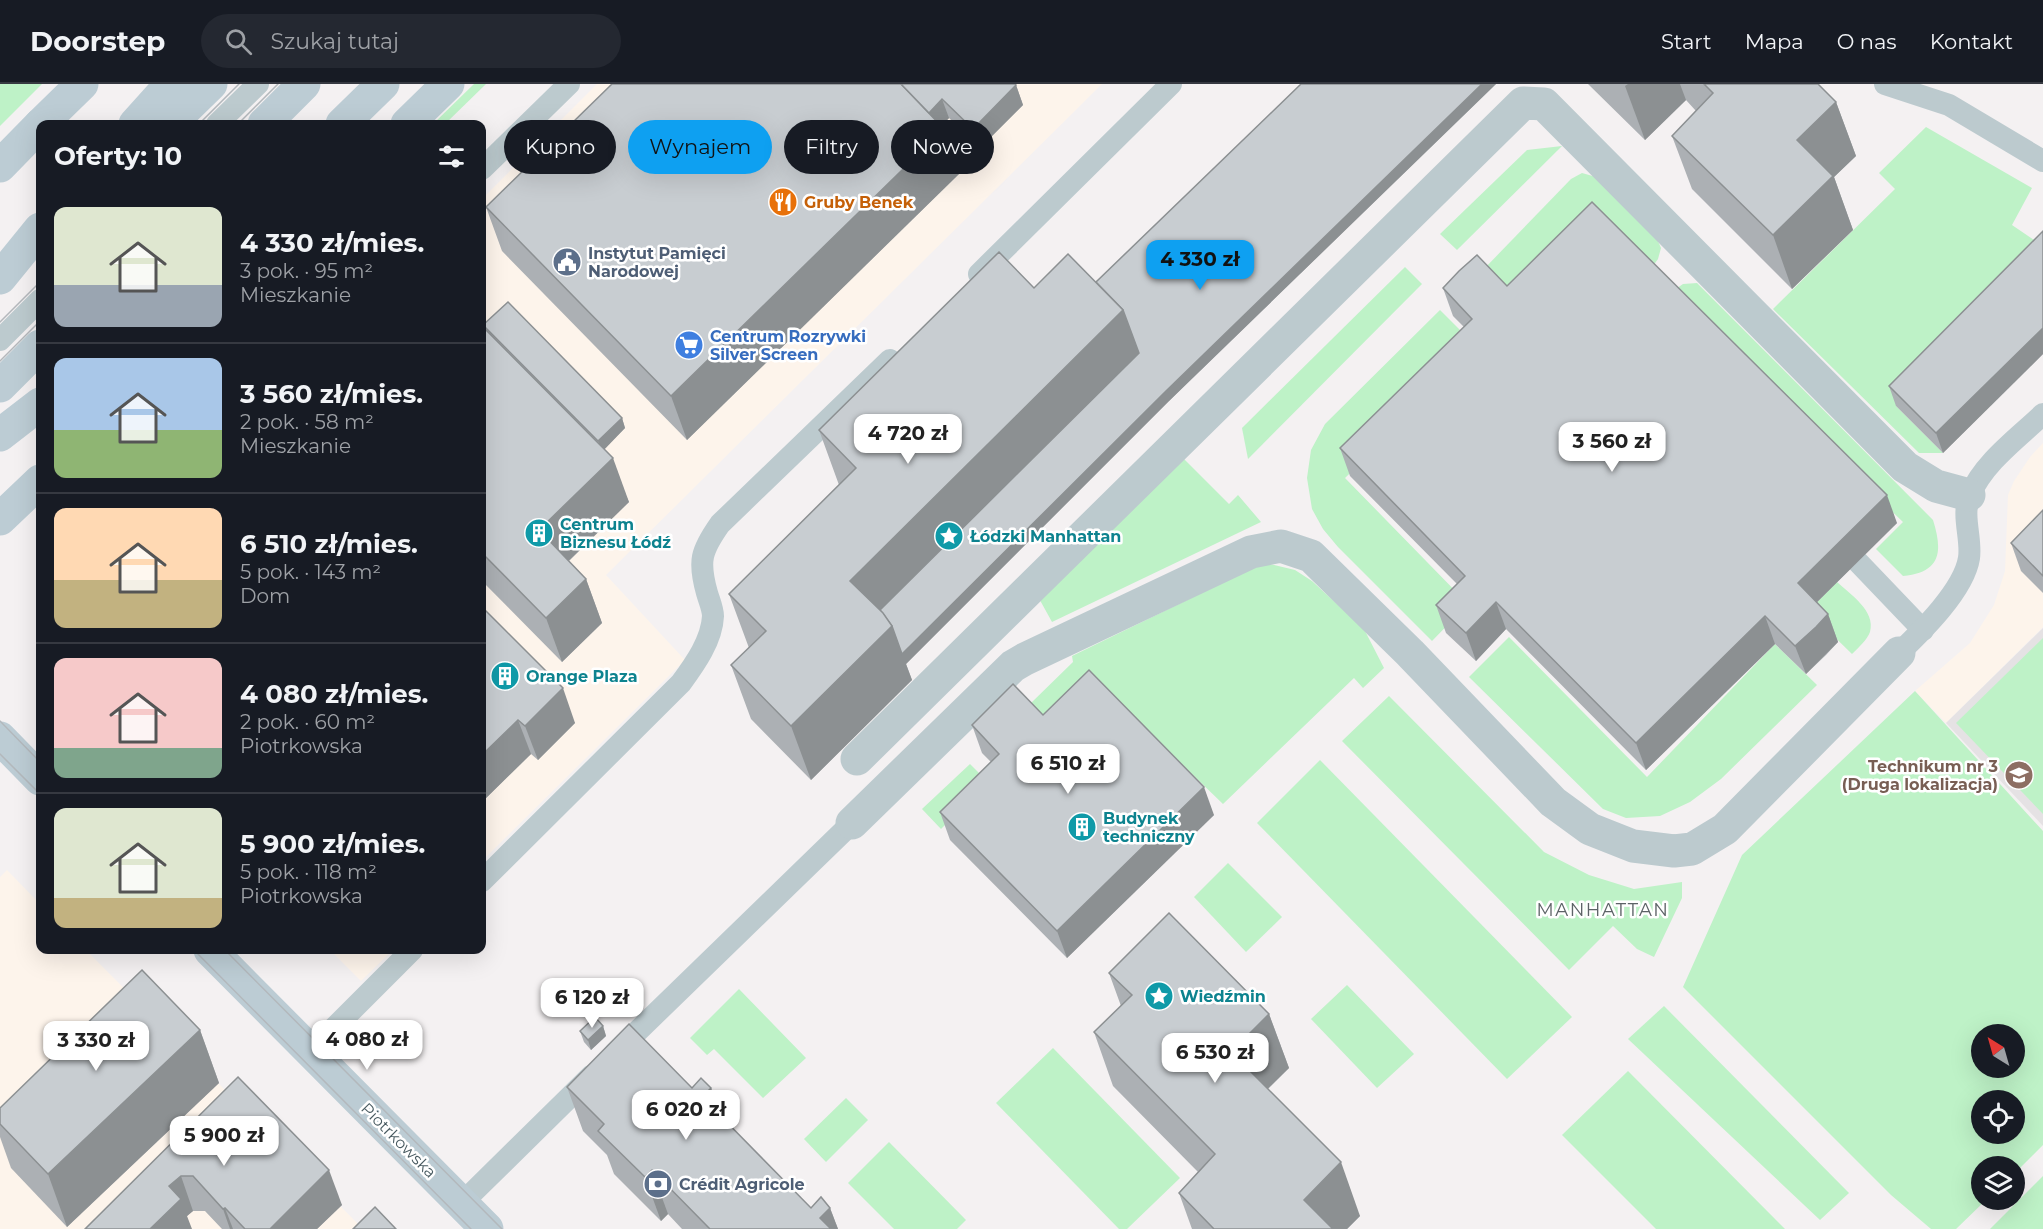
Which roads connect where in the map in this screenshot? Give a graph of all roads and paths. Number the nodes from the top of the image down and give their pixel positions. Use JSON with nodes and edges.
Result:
{"nodes":[{"id":1,"x":82,"y":84,"type":"edge"},
{"id":2,"x":171,"y":84,"type":"edge"},
{"id":3,"x":211,"y":84,"type":"edge"},
{"id":4,"x":258,"y":84,"type":"edge"},
{"id":5,"x":304,"y":84,"type":"edge"},
{"id":6,"x":383,"y":84,"type":"edge"},
{"id":7,"x":448,"y":84,"type":"edge"},
{"id":8,"x":569,"y":84,"type":"edge"},
{"id":9,"x":1171,"y":84,"type":"edge"},
{"id":10,"x":1885,"y":84,"type":"edge"},
{"id":11,"x":46,"y":120,"type":"edge"},
{"id":12,"x":139,"y":120,"type":"edge"},
{"id":13,"x":174,"y":120,"type":"edge"},
{"id":14,"x":221,"y":120,"type":"edge"},
{"id":15,"x":268,"y":120,"type":"edge"},
{"id":16,"x":346,"y":120,"type":"edge"},
{"id":17,"x":411,"y":120,"type":"edge"},
{"id":18,"x":36,"y":130,"type":"edge"},
{"id":19,"x":2043,"y":161,"type":"edge"},
{"id":20,"x":486,"y":165,"type":"edge"},
{"id":21,"x":0,"y":166,"type":"edge"},
{"id":22,"x":36,"y":234,"type":"edge"},
{"id":23,"x":36,"y":257,"type":"edge"},
{"id":24,"x":0,"y":278,"type":"edge"},
{"id":25,"x":968,"y":285,"type":"edge"},
{"id":26,"x":0,"y":294,"type":"edge"},
{"id":27,"x":36,"y":304,"type":"edge"},
{"id":28,"x":0,"y":340,"type":"edge"},
{"id":29,"x":908,"y":343,"type":"edge"},
{"id":30,"x":36,"y":350,"type":"edge"},
{"id":31,"x":0,"y":386,"type":"edge"},
{"id":32,"x":36,"y":408,"type":"edge"},
{"id":33,"x":2043,"y":414,"type":"edge"},
{"id":34,"x":0,"y":435,"type":"edge"},
{"id":35,"x":36,"y":485,"type":"edge"},
{"id":36,"x":1970,"y":495,"type":"junction"},
{"id":37,"x":0,"y":519,"type":"edge"},
{"id":38,"x":1857,"y":561,"type":"dead end"},
{"id":39,"x":1923,"y":630,"type":"junction"},
{"id":40,"x":1899,"y":653,"type":"joint"},
{"id":41,"x":0,"y":738,"type":"edge"},
{"id":42,"x":857,"y":759,"type":"dead end"},
{"id":43,"x":36,"y":775,"type":"edge"},
{"id":44,"x":852,"y":823,"type":"joint"},
{"id":45,"x":486,"y":877,"type":"edge"},
{"id":46,"x":214,"y":954,"type":"edge"},
{"id":47,"x":408,"y":954,"type":"edge"},
{"id":48,"x":311,"y":1051,"type":"junction"},
{"id":49,"x":462,"y":1203,"type":"junction"},
{"id":50,"x":487,"y":1229,"type":"edge"}],
"edges":[{"from":1,"to":11,"type":"main road"},
{"from":2,"to":12,"type":"main road"},
{"from":3,"to":13,"type":"main road"},
{"from":4,"to":14,"type":"lane"},
{"from":5,"to":15,"type":"main road"},
{"from":6,"to":16,"type":"main road"},
{"from":7,"to":17,"type":"main road"},
{"from":8,"to":20,"type":"lane"},
{"from":9,"to":25,"type":"lane"},
{"from":10,"to":19,"type":"lane"},
{"from":18,"to":21,"type":"main road"},
{"from":22,"to":24,"type":"main road"},
{"from":23,"to":26,"type":"main road"},
{"from":27,"to":28,"type":"lane"},
{"from":29,"to":45,"type":"lane"},
{"from":30,"to":31,"type":"main road"},
{"from":32,"to":34,"type":"main road"},
{"from":33,"to":36,"type":"lane"},
{"from":35,"to":37,"type":"main road"},
{"from":36,"to":39,"type":"lane"},
{"from":36,"to":42,"type":"street"},
{"from":38,"to":39,"type":"lane"},
{"from":39,"to":40,"type":"lane"},
{"from":40,"to":44,"type":"street"},
{"from":41,"to":43,"type":"main road"},
{"from":44,"to":49,"type":"lane"},
{"from":46,"to":48,"type":"main road","name":"Piotrkowska"},
{"from":47,"to":48,"type":"lane"},
{"from":48,"to":49,"type":"main road","name":"Piotrkowska"},
{"from":49,"to":50,"type":"main road","name":"Piotrkowska"}]}
